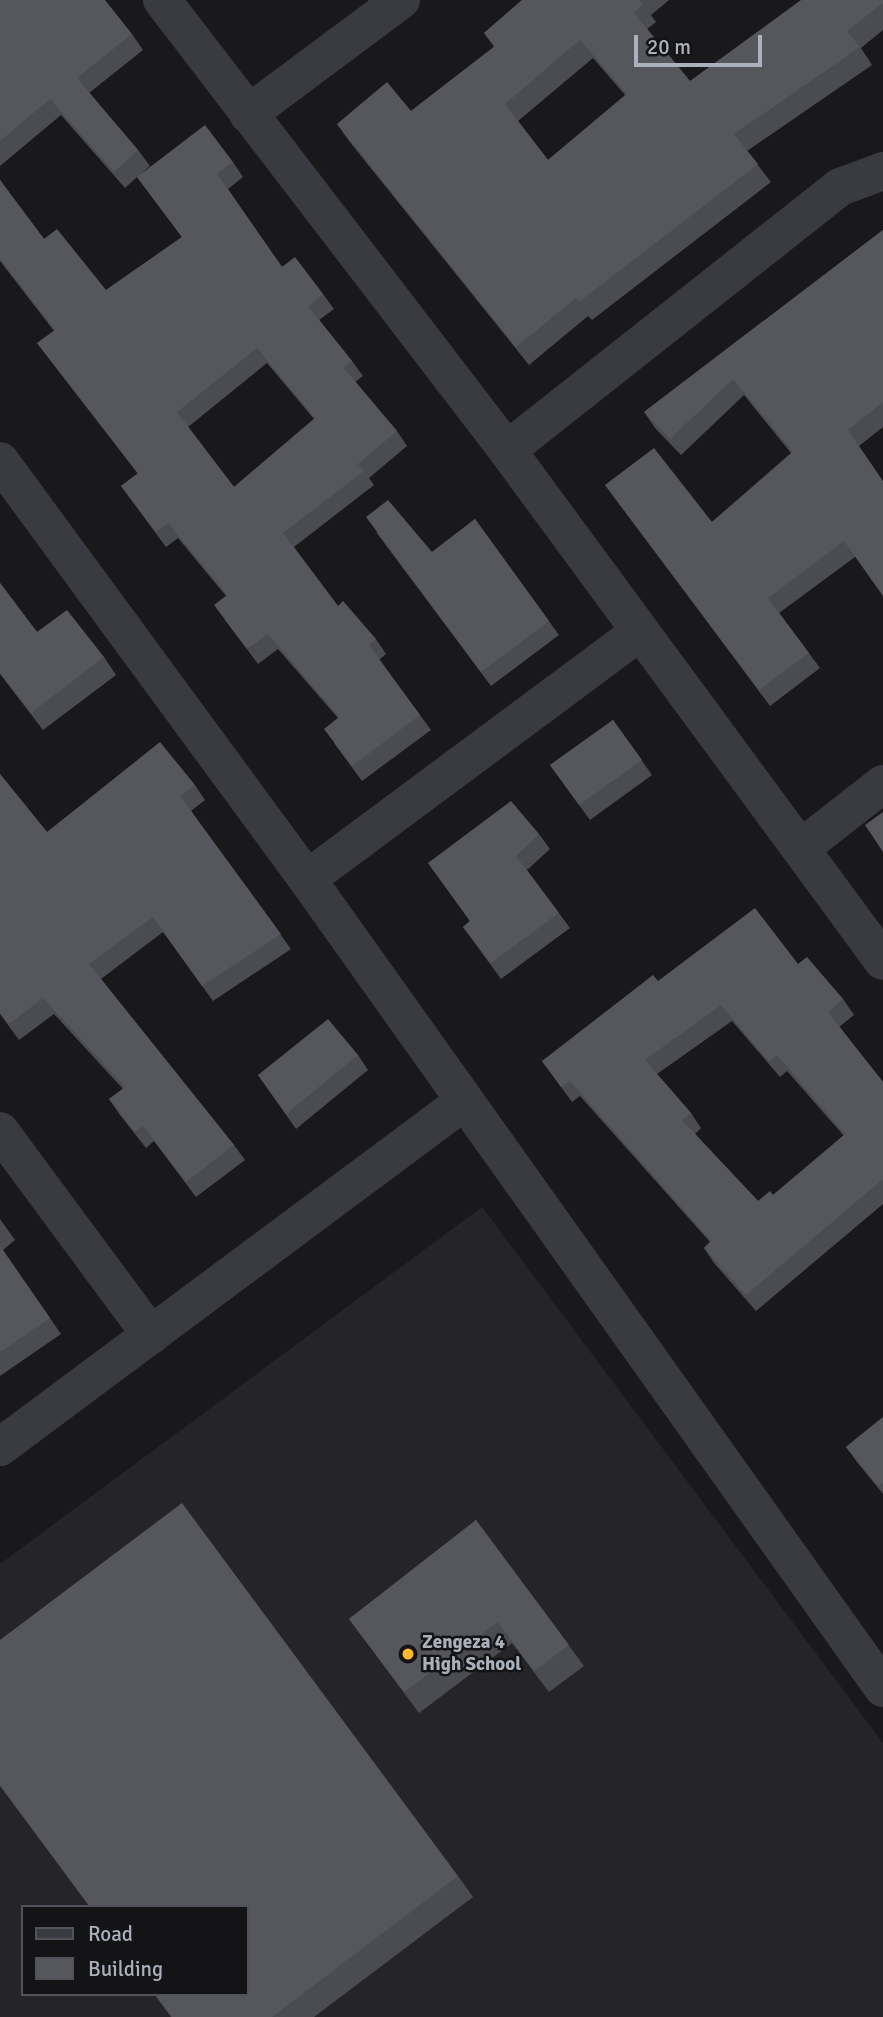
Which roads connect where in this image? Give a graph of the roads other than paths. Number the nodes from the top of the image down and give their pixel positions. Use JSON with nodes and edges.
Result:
{"nodes":[{"id":1,"x":162,"y":0,"type":"edge"},
{"id":2,"x":401,"y":0,"type":"edge"},
{"id":3,"x":248,"y":114,"type":"junction"},
{"id":4,"x":883,"y":172,"type":"edge"},
{"id":5,"x":507,"y":450,"type":"junction"},
{"id":6,"x":0,"y":461,"type":"edge"},
{"id":7,"x":640,"y":632,"type":"junction"},
{"id":8,"x":883,"y":784,"type":"edge"},
{"id":9,"x":801,"y":848,"type":"junction"},
{"id":10,"x":307,"y":879,"type":"junction"},
{"id":11,"x":883,"y":961,"type":"edge"},
{"id":12,"x":462,"y":1103,"type":"junction"},
{"id":13,"x":0,"y":1132,"type":"edge"},
{"id":14,"x":151,"y":1335,"type":"junction"},
{"id":15,"x":0,"y":1447,"type":"edge"},
{"id":16,"x":883,"y":1688,"type":"edge"}],
"edges":[{"from":1,"to":3,"type":"street"},
{"from":2,"to":3,"type":"street"},
{"from":3,"to":5,"type":"street"},
{"from":4,"to":5,"type":"street"},
{"from":5,"to":7,"type":"street"},
{"from":6,"to":10,"type":"street"},
{"from":7,"to":9,"type":"street"},
{"from":7,"to":10,"type":"street"},
{"from":8,"to":9,"type":"street"},
{"from":9,"to":11,"type":"street"},
{"from":10,"to":12,"type":"street"},
{"from":12,"to":14,"type":"street"},
{"from":12,"to":16,"type":"street"},
{"from":13,"to":14,"type":"street"},
{"from":14,"to":15,"type":"street"}]}
